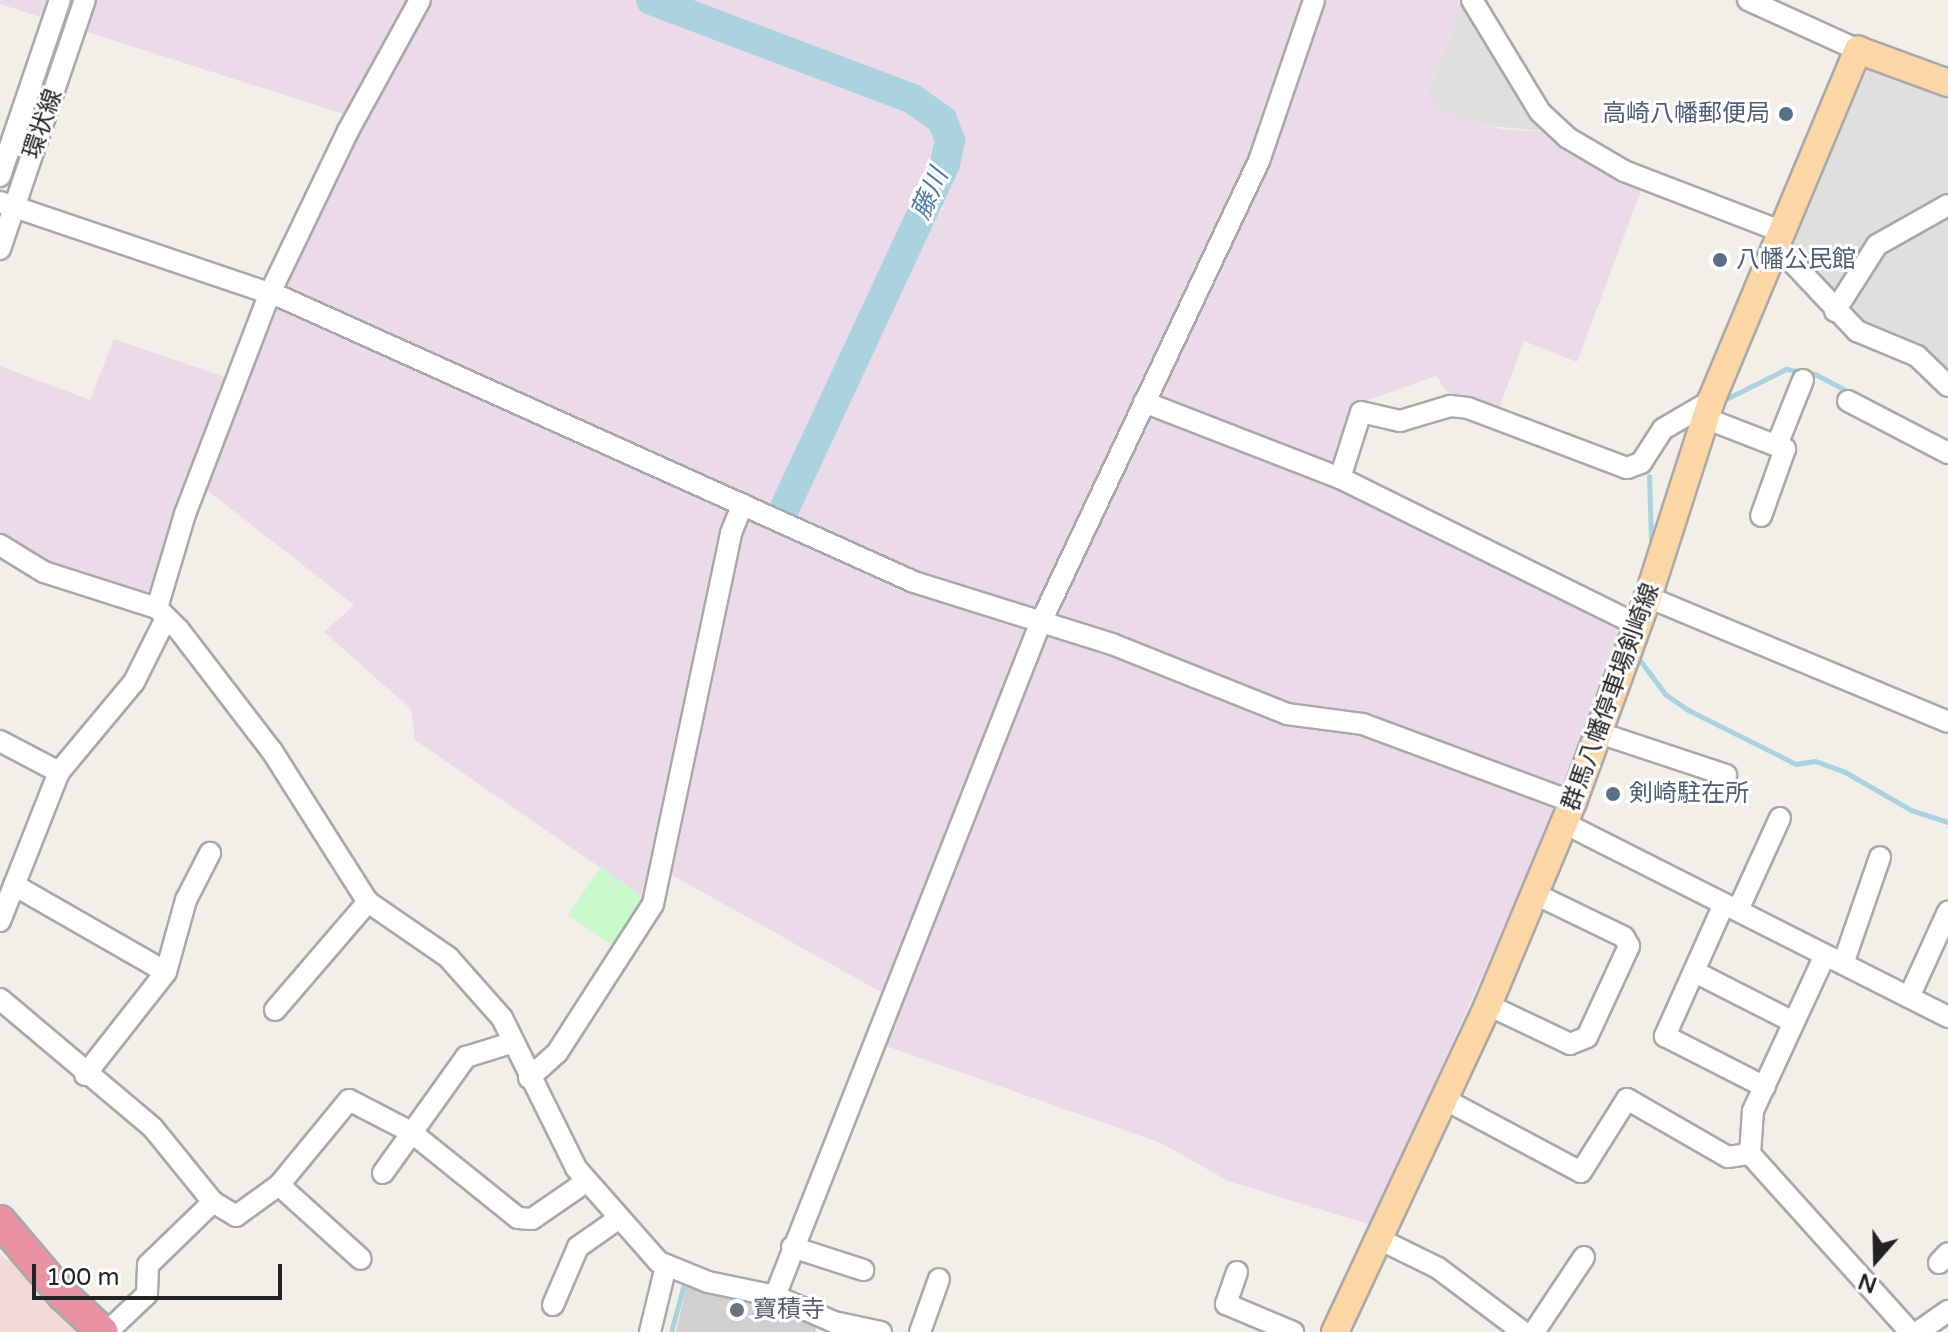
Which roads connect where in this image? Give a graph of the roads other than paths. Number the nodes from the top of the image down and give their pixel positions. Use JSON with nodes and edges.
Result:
{"nodes":[{"id":1,"x":60,"y":0,"type":"edge"},
{"id":2,"x":85,"y":0,"type":"edge"},
{"id":3,"x":420,"y":0,"type":"edge"},
{"id":4,"x":1314,"y":0,"type":"edge"},
{"id":5,"x":1472,"y":0,"type":"edge"},
{"id":6,"x":1748,"y":0,"type":"edge"},
{"id":7,"x":1858,"y":50,"type":"junction"},
{"id":8,"x":1948,"y":83,"type":"edge"},
{"id":9,"x":0,"y":176,"type":"edge"},
{"id":10,"x":7,"y":204,"type":"edge"},
{"id":11,"x":1948,"y":205,"type":"edge"},
{"id":12,"x":1778,"y":237,"type":"junction"},
{"id":13,"x":0,"y":249,"type":"edge"},
{"id":14,"x":270,"y":293,"type":"junction"},
{"id":15,"x":1835,"y":311,"type":"junction"},
{"id":16,"x":1803,"y":380,"type":"dead end"},
{"id":17,"x":1948,"y":386,"type":"edge"},
{"id":18,"x":1848,"y":401,"type":"dead end"},
{"id":19,"x":1144,"y":402,"type":"junction"},
{"id":20,"x":1708,"y":410,"type":"junction"},
{"id":21,"x":1777,"y":445,"type":"junction"},
{"id":22,"x":1948,"y":453,"type":"edge"},
{"id":23,"x":1340,"y":478,"type":"junction"},
{"id":24,"x":743,"y":504,"type":"junction"},
{"id":25,"x":1761,"y":516,"type":"dead end"},
{"id":26,"x":0,"y":545,"type":"edge"},
{"id":27,"x":1648,"y":597,"type":"junction"},
{"id":28,"x":161,"y":613,"type":"junction"},
{"id":29,"x":1040,"y":624,"type":"junction"},
{"id":30,"x":1638,"y":625,"type":"junction"},
{"id":31,"x":1948,"y":722,"type":"edge"},
{"id":32,"x":1599,"y":733,"type":"junction"},
{"id":33,"x":1,"y":746,"type":"edge"},
{"id":34,"x":59,"y":772,"type":"junction"},
{"id":35,"x":1726,"y":775,"type":"dead end"},
{"id":36,"x":1568,"y":812,"type":"junction"},
{"id":37,"x":1780,"y":818,"type":"dead end"},
{"id":38,"x":210,"y":853,"type":"dead end"},
{"id":39,"x":1880,"y":857,"type":"dead end"},
{"id":40,"x":8,"y":892,"type":"edge"},
{"id":41,"x":1533,"y":893,"type":"junction"},
{"id":42,"x":368,"y":902,"type":"junction"},
{"id":43,"x":1731,"y":907,"type":"junction"},
{"id":44,"x":1948,"y":912,"type":"edge"},
{"id":45,"x":0,"y":921,"type":"edge"},
{"id":46,"x":1834,"y":959,"type":"junction"},
{"id":47,"x":166,"y":972,"type":"junction"},
{"id":48,"x":1695,"y":972,"type":"junction"},
{"id":49,"x":1909,"y":997,"type":"junction"},
{"id":50,"x":0,"y":999,"type":"edge"},
{"id":51,"x":1488,"y":1005,"type":"junction"},
{"id":52,"x":275,"y":1010,"type":"dead end"},
{"id":53,"x":1948,"y":1017,"type":"edge"},
{"id":54,"x":1793,"y":1022,"type":"junction"},
{"id":55,"x":511,"y":1043,"type":"junction"},
{"id":56,"x":85,"y":1075,"type":"junction"},
{"id":57,"x":529,"y":1078,"type":"junction"},
{"id":58,"x":1765,"y":1087,"type":"junction"},
{"id":59,"x":1444,"y":1099,"type":"junction"},
{"id":60,"x":411,"y":1132,"type":"junction"},
{"id":61,"x":1750,"y":1154,"type":"junction"},
{"id":62,"x":383,"y":1173,"type":"dead end"},
{"id":63,"x":587,"y":1181,"type":"junction"},
{"id":64,"x":279,"y":1185,"type":"junction"},
{"id":65,"x":213,"y":1202,"type":"junction"},
{"id":66,"x":618,"y":1219,"type":"junction"},
{"id":67,"x":0,"y":1221,"type":"edge"},
{"id":68,"x":1377,"y":1238,"type":"junction"},
{"id":69,"x":792,"y":1247,"type":"junction"},
{"id":70,"x":1584,"y":1257,"type":"dead end"},
{"id":71,"x":361,"y":1259,"type":"dead end"},
{"id":72,"x":666,"y":1266,"type":"junction"},
{"id":73,"x":863,"y":1270,"type":"dead end"},
{"id":74,"x":1237,"y":1272,"type":"dead end"},
{"id":75,"x":939,"y":1279,"type":"dead end"},
{"id":76,"x":775,"y":1296,"type":"junction"},
{"id":77,"x":553,"y":1305,"type":"dead end"},
{"id":78,"x":1947,"y":1313,"type":"edge"},
{"id":79,"x":830,"y":1327,"type":"edge"},
{"id":80,"x":105,"y":1332,"type":"edge"},
{"id":81,"x":650,"y":1332,"type":"edge"},
{"id":82,"x":881,"y":1332,"type":"edge"},
{"id":83,"x":920,"y":1332,"type":"edge"},
{"id":84,"x":1293,"y":1332,"type":"edge"},
{"id":85,"x":1335,"y":1332,"type":"edge"},
{"id":86,"x":1523,"y":1332,"type":"edge"},
{"id":87,"x":1534,"y":1332,"type":"edge"},
{"id":88,"x":1910,"y":1332,"type":"edge"},
{"id":89,"x":1918,"y":1332,"type":"edge"}],
"edges":[{"from":1,"to":9,"type":"street","name":"環状線"},
{"from":2,"to":10,"type":"street","name":"環状線"},
{"from":3,"to":14,"type":"street"},
{"from":4,"to":19,"type":"street"},
{"from":5,"to":12,"type":"street"},
{"from":6,"to":7,"type":"street"},
{"from":7,"to":8,"type":"main road"},
{"from":7,"to":12,"type":"main road","name":"群馬八幡停車場剣崎線"},
{"from":10,"to":13,"type":"street","name":"環状線"},
{"from":10,"to":14,"type":"street"},
{"from":11,"to":15,"type":"street"},
{"from":12,"to":15,"type":"street"},
{"from":12,"to":20,"type":"main road","name":"群馬八幡停車場剣崎線"},
{"from":14,"to":24,"type":"street"},
{"from":14,"to":28,"type":"street"},
{"from":15,"to":17,"type":"street"},
{"from":16,"to":21,"type":"street"},
{"from":18,"to":22,"type":"street"},
{"from":19,"to":23,"type":"street"},
{"from":19,"to":29,"type":"street"},
{"from":20,"to":21,"type":"street"},
{"from":20,"to":23,"type":"street"},
{"from":20,"to":27,"type":"main road","name":"群馬八幡停車場剣崎線"},
{"from":21,"to":25,"type":"street"},
{"from":23,"to":30,"type":"street"},
{"from":24,"to":29,"type":"street"},
{"from":24,"to":57,"type":"street"},
{"from":26,"to":28,"type":"street"},
{"from":27,"to":30,"type":"main road","name":"群馬八幡停車場剣崎線"},
{"from":27,"to":31,"type":"street"},
{"from":28,"to":34,"type":"street"},
{"from":28,"to":42,"type":"street"},
{"from":29,"to":36,"type":"street"},
{"from":29,"to":69,"type":"street"},
{"from":30,"to":32,"type":"main road","name":"群馬八幡停車場剣崎線"},
{"from":32,"to":35,"type":"street"},
{"from":32,"to":36,"type":"main road","name":"群馬八幡停車場剣崎線"},
{"from":33,"to":34,"type":"street"},
{"from":34,"to":40,"type":"street"},
{"from":36,"to":41,"type":"main road","name":"群馬八幡停車場剣崎線"},
{"from":36,"to":43,"type":"street"},
{"from":37,"to":43,"type":"street"},
{"from":38,"to":47,"type":"street"},
{"from":39,"to":46,"type":"street"},
{"from":40,"to":45,"type":"street"},
{"from":40,"to":47,"type":"street"},
{"from":41,"to":51,"type":"main road","name":"群馬八幡停車場剣崎線"},
{"from":41,"to":51,"type":"street"},
{"from":42,"to":52,"type":"street"},
{"from":42,"to":55,"type":"street"},
{"from":43,"to":46,"type":"street"},
{"from":43,"to":48,"type":"street"},
{"from":44,"to":49,"type":"street"},
{"from":46,"to":49,"type":"street"},
{"from":46,"to":54,"type":"street"},
{"from":47,"to":56,"type":"street"},
{"from":48,"to":54,"type":"street"},
{"from":48,"to":58,"type":"street"},
{"from":49,"to":53,"type":"street"},
{"from":50,"to":56,"type":"street"},
{"from":51,"to":59,"type":"main road","name":"群馬八幡停車場剣崎線"},
{"from":54,"to":58,"type":"street"},
{"from":55,"to":57,"type":"street"},
{"from":55,"to":60,"type":"street"},
{"from":56,"to":65,"type":"street"},
{"from":57,"to":63,"type":"street"},
{"from":58,"to":61,"type":"street"},
{"from":59,"to":61,"type":"street"},
{"from":59,"to":68,"type":"main road","name":"群馬八幡停車場剣崎線"},
{"from":60,"to":62,"type":"street"},
{"from":60,"to":63,"type":"street"},
{"from":60,"to":64,"type":"street"},
{"from":61,"to":88,"type":"street"},
{"from":63,"to":66,"type":"street"},
{"from":64,"to":65,"type":"street"},
{"from":64,"to":71,"type":"street"},
{"from":65,"to":80,"type":"street"},
{"from":66,"to":72,"type":"street"},
{"from":66,"to":77,"type":"street"},
{"from":67,"to":80,"type":"highway"},
{"from":68,"to":85,"type":"main road","name":"群馬八幡停車場剣崎線"},
{"from":68,"to":86,"type":"street"},
{"from":69,"to":73,"type":"street"},
{"from":69,"to":76,"type":"street"},
{"from":70,"to":87,"type":"street"},
{"from":72,"to":76,"type":"street"},
{"from":72,"to":81,"type":"street"},
{"from":74,"to":84,"type":"street"},
{"from":75,"to":83,"type":"street"},
{"from":76,"to":79,"type":"street"},
{"from":78,"to":89,"type":"street"},
{"from":79,"to":82,"type":"street"}]}
